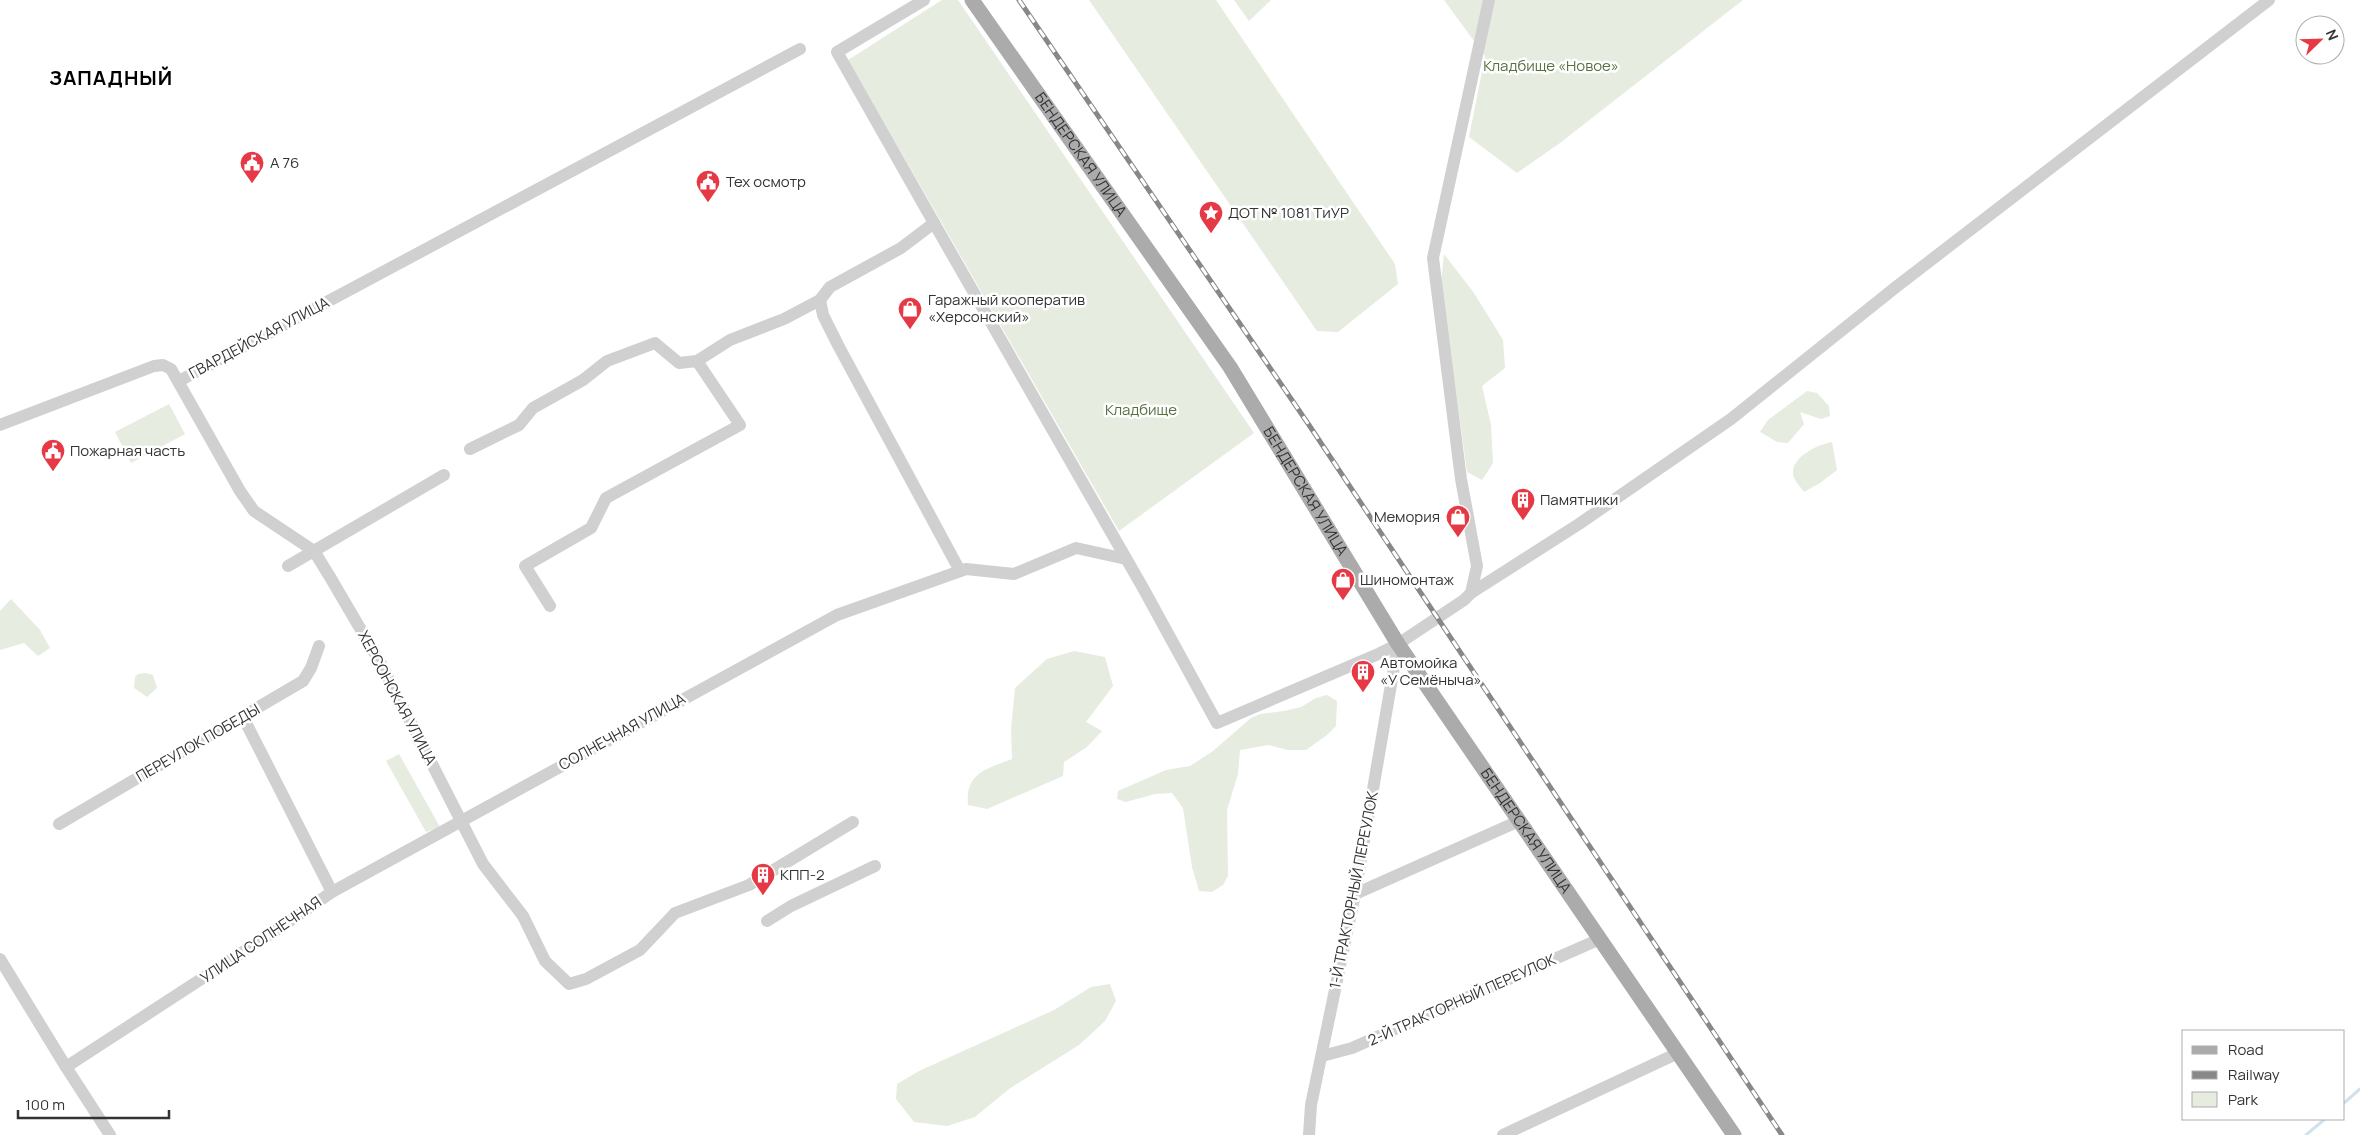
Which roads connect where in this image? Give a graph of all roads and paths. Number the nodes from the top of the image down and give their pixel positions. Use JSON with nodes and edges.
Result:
{"nodes":[{"id":1,"x":924,"y":0,"type":"edge"},
{"id":2,"x":972,"y":0,"type":"edge"},
{"id":3,"x":1489,"y":0,"type":"edge"},
{"id":4,"x":2269,"y":0,"type":"edge"},
{"id":5,"x":800,"y":49,"type":"dead end"},
{"id":6,"x":934,"y":223,"type":"junction"},
{"id":7,"x":820,"y":300,"type":"junction"},
{"id":8,"x":697,"y":361,"type":"junction"},
{"id":9,"x":178,"y":382,"type":"junction"},
{"id":10,"x":0,"y":425,"type":"edge"},
{"id":11,"x":470,"y":449,"type":"dead end"},
{"id":12,"x":444,"y":475,"type":"dead end"},
{"id":13,"x":314,"y":551,"type":"junction"},
{"id":14,"x":1126,"y":559,"type":"junction"},
{"id":15,"x":288,"y":566,"type":"dead end"},
{"id":16,"x":960,"y":571,"type":"junction"},
{"id":17,"x":1470,"y":593,"type":"junction"},
{"id":18,"x":550,"y":606,"type":"dead end"},
{"id":19,"x":1398,"y":644,"type":"junction"},
{"id":20,"x":318,"y":646,"type":"dead end"},
{"id":21,"x":243,"y":717,"type":"junction"},
{"id":22,"x":1519,"y":820,"type":"junction"},
{"id":23,"x":461,"y":821,"type":"junction"},
{"id":24,"x":853,"y":822,"type":"dead end"},
{"id":25,"x":59,"y":824,"type":"dead end"},
{"id":26,"x":875,"y":866,"type":"dead end"},
{"id":27,"x":332,"y":892,"type":"junction"},
{"id":28,"x":1354,"y":894,"type":"junction"},
{"id":29,"x":767,"y":921,"type":"dead end"},
{"id":30,"x":1600,"y":939,"type":"junction"},
{"id":31,"x":0,"y":959,"type":"edge"},
{"id":32,"x":4,"y":974,"type":"edge"},
{"id":33,"x":1678,"y":1053,"type":"junction"},
{"id":34,"x":1322,"y":1056,"type":"junction"},
{"id":35,"x":66,"y":1067,"type":"junction"},
{"id":36,"x":110,"y":1135,"type":"edge"},
{"id":37,"x":1309,"y":1135,"type":"edge"},
{"id":38,"x":1503,"y":1135,"type":"edge"},
{"id":39,"x":1734,"y":1135,"type":"edge"}],
"edges":[{"from":1,"to":6,"type":"street"},
{"from":2,"to":19,"type":"main road","name":"БЕНДЕРСКАЯ УЛИЦА"},
{"from":3,"to":17,"type":"street"},
{"from":4,"to":17,"type":"street"},
{"from":5,"to":9,"type":"street","name":"ГВАРДЕЙСКАЯ УЛИЦА"},
{"from":6,"to":7,"type":"street"},
{"from":6,"to":14,"type":"street"},
{"from":7,"to":8,"type":"street"},
{"from":7,"to":16,"type":"street"},
{"from":8,"to":11,"type":"street"},
{"from":8,"to":18,"type":"street"},
{"from":9,"to":10,"type":"street","name":"ГВАРДЕЙСКАЯ УЛИЦА"},
{"from":9,"to":13,"type":"street"},
{"from":12,"to":13,"type":"street"},
{"from":13,"to":15,"type":"street"},
{"from":13,"to":23,"type":"street","name":"ХЕРСОНСКАЯ УЛИЦА"},
{"from":14,"to":16,"type":"street","name":"СОЛНЕЧНАЯ УЛИЦА"},
{"from":14,"to":19,"type":"street"},
{"from":16,"to":23,"type":"street","name":"СОЛНЕЧНАЯ УЛИЦА"},
{"from":17,"to":19,"type":"street"},
{"from":19,"to":22,"type":"main road","name":"БЕНДЕРСКАЯ УЛИЦА"},
{"from":19,"to":28,"type":"street","name":"1-Й ТРАКТОРНЫЙ ПЕРЕУЛОК"},
{"from":20,"to":21,"type":"street","name":"ПЕРЕУЛОК ПОБЕДЫ"},
{"from":21,"to":25,"type":"street","name":"ПЕРЕУЛОК ПОБЕДЫ"},
{"from":21,"to":27,"type":"street"},
{"from":22,"to":28,"type":"street"},
{"from":22,"to":30,"type":"main road","name":"БЕНДЕРСКАЯ УЛИЦА"},
{"from":23,"to":24,"type":"street","name":"ХЕРСОНСКАЯ УЛИЦА"},
{"from":23,"to":27,"type":"street","name":"УЛИЦА СОЛНЕЧНАЯ"},
{"from":26,"to":29,"type":"street"},
{"from":27,"to":35,"type":"street","name":"УЛИЦА СОЛНЕЧНАЯ"},
{"from":28,"to":34,"type":"street","name":"1-Й ТРАКТОРНЫЙ ПЕРЕУЛОК"},
{"from":30,"to":33,"type":"main road","name":"БЕНДЕРСКАЯ УЛИЦА"},
{"from":30,"to":34,"type":"street","name":"2-Й ТРАКТОРНЫЙ ПЕРЕУЛОК"},
{"from":31,"to":32,"type":"street"},
{"from":32,"to":35,"type":"street"},
{"from":33,"to":38,"type":"street"},
{"from":33,"to":39,"type":"main road","name":"БЕНДЕРСКАЯ УЛИЦА"},
{"from":34,"to":37,"type":"street","name":"1-Й ТРАКТОРНЫЙ ПЕРЕУЛОК"},
{"from":35,"to":36,"type":"street"}]}
